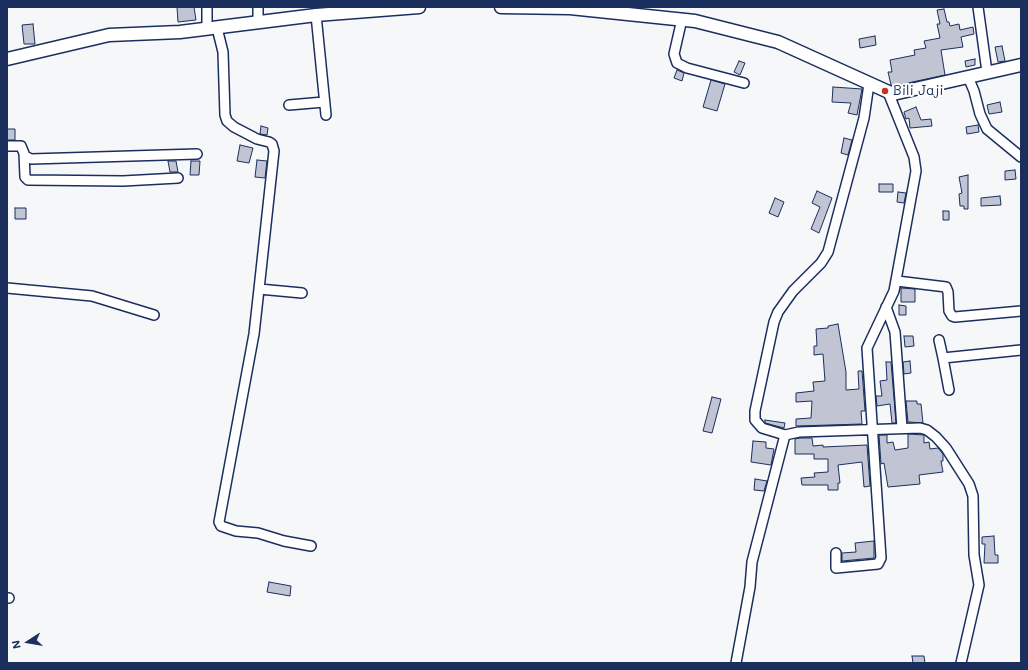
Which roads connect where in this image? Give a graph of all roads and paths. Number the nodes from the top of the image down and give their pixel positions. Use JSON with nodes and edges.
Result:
{"nodes":[{"id":1,"x":207,"y":7,"type":"edge"},
{"id":2,"x":258,"y":7,"type":"edge"},
{"id":3,"x":418,"y":7,"type":"edge"},
{"id":4,"x":501,"y":7,"type":"edge"},
{"id":5,"x":978,"y":7,"type":"edge"},
{"id":6,"x":570,"y":8,"type":"edge"},
{"id":7,"x":316,"y":15,"type":"junction"},
{"id":8,"x":682,"y":19,"type":"junction"},
{"id":9,"x":258,"y":23,"type":"junction"},
{"id":10,"x":212,"y":28,"type":"junction"},
{"id":11,"x":7,"y":59,"type":"edge"},
{"id":12,"x":1021,"y":65,"type":"edge"},
{"id":13,"x":987,"y":72,"type":"junction"},
{"id":14,"x":968,"y":77,"type":"junction"},
{"id":15,"x":744,"y":83,"type":"dead end"},
{"id":16,"x":869,"y":84,"type":"junction"},
{"id":17,"x":888,"y":92,"type":"junction"},
{"id":18,"x":324,"y":102,"type":"junction"},
{"id":19,"x":288,"y":105,"type":"dead end"},
{"id":20,"x":326,"y":116,"type":"dead end"},
{"id":21,"x":7,"y":146,"type":"edge"},
{"id":22,"x":24,"y":153,"type":"junction"},
{"id":23,"x":197,"y":154,"type":"dead end"},
{"id":24,"x":1021,"y":157,"type":"edge"},
{"id":25,"x":178,"y":178,"type":"dead end"},
{"id":26,"x":896,"y":281,"type":"junction"},
{"id":27,"x":7,"y":288,"type":"edge"},
{"id":28,"x":259,"y":289,"type":"junction"},
{"id":29,"x":302,"y":292,"type":"dead end"},
{"id":30,"x":886,"y":307,"type":"junction"},
{"id":31,"x":1021,"y":312,"type":"edge"},
{"id":32,"x":154,"y":315,"type":"dead end"},
{"id":33,"x":939,"y":340,"type":"dead end"},
{"id":34,"x":1021,"y":350,"type":"edge"},
{"id":35,"x":943,"y":358,"type":"junction"},
{"id":36,"x":949,"y":390,"type":"dead end"},
{"id":37,"x":902,"y":428,"type":"junction"},
{"id":38,"x":873,"y":429,"type":"junction"},
{"id":39,"x":785,"y":435,"type":"junction"},
{"id":40,"x":311,"y":546,"type":"dead end"},
{"id":41,"x":836,"y":553,"type":"dead end"},
{"id":42,"x":736,"y":663,"type":"edge"},
{"id":43,"x":961,"y":663,"type":"edge"}],
"edges":[{"from":1,"to":10,"type":"street"},
{"from":2,"to":9,"type":"street"},
{"from":3,"to":7,"type":"street"},
{"from":4,"to":6,"type":"street"},
{"from":5,"to":13,"type":"street"},
{"from":6,"to":8,"type":"street"},
{"from":7,"to":9,"type":"street"},
{"from":7,"to":18,"type":"street"},
{"from":8,"to":15,"type":"street"},
{"from":8,"to":16,"type":"street"},
{"from":9,"to":10,"type":"street"},
{"from":10,"to":11,"type":"street"},
{"from":10,"to":28,"type":"street"},
{"from":12,"to":13,"type":"street"},
{"from":13,"to":14,"type":"street"},
{"from":14,"to":17,"type":"street"},
{"from":14,"to":24,"type":"street"},
{"from":16,"to":17,"type":"street"},
{"from":16,"to":39,"type":"street"},
{"from":17,"to":26,"type":"street"},
{"from":18,"to":19,"type":"street"},
{"from":18,"to":20,"type":"street"},
{"from":21,"to":22,"type":"street"},
{"from":22,"to":23,"type":"street"},
{"from":22,"to":25,"type":"street"},
{"from":26,"to":30,"type":"street"},
{"from":26,"to":31,"type":"street"},
{"from":27,"to":32,"type":"street"},
{"from":28,"to":29,"type":"street"},
{"from":28,"to":40,"type":"street"},
{"from":30,"to":37,"type":"street"},
{"from":30,"to":38,"type":"street"},
{"from":33,"to":35,"type":"street"},
{"from":34,"to":35,"type":"street"},
{"from":35,"to":36,"type":"street"},
{"from":37,"to":38,"type":"street"},
{"from":37,"to":43,"type":"street"},
{"from":38,"to":39,"type":"street"},
{"from":38,"to":41,"type":"street"},
{"from":39,"to":42,"type":"street"}]}
